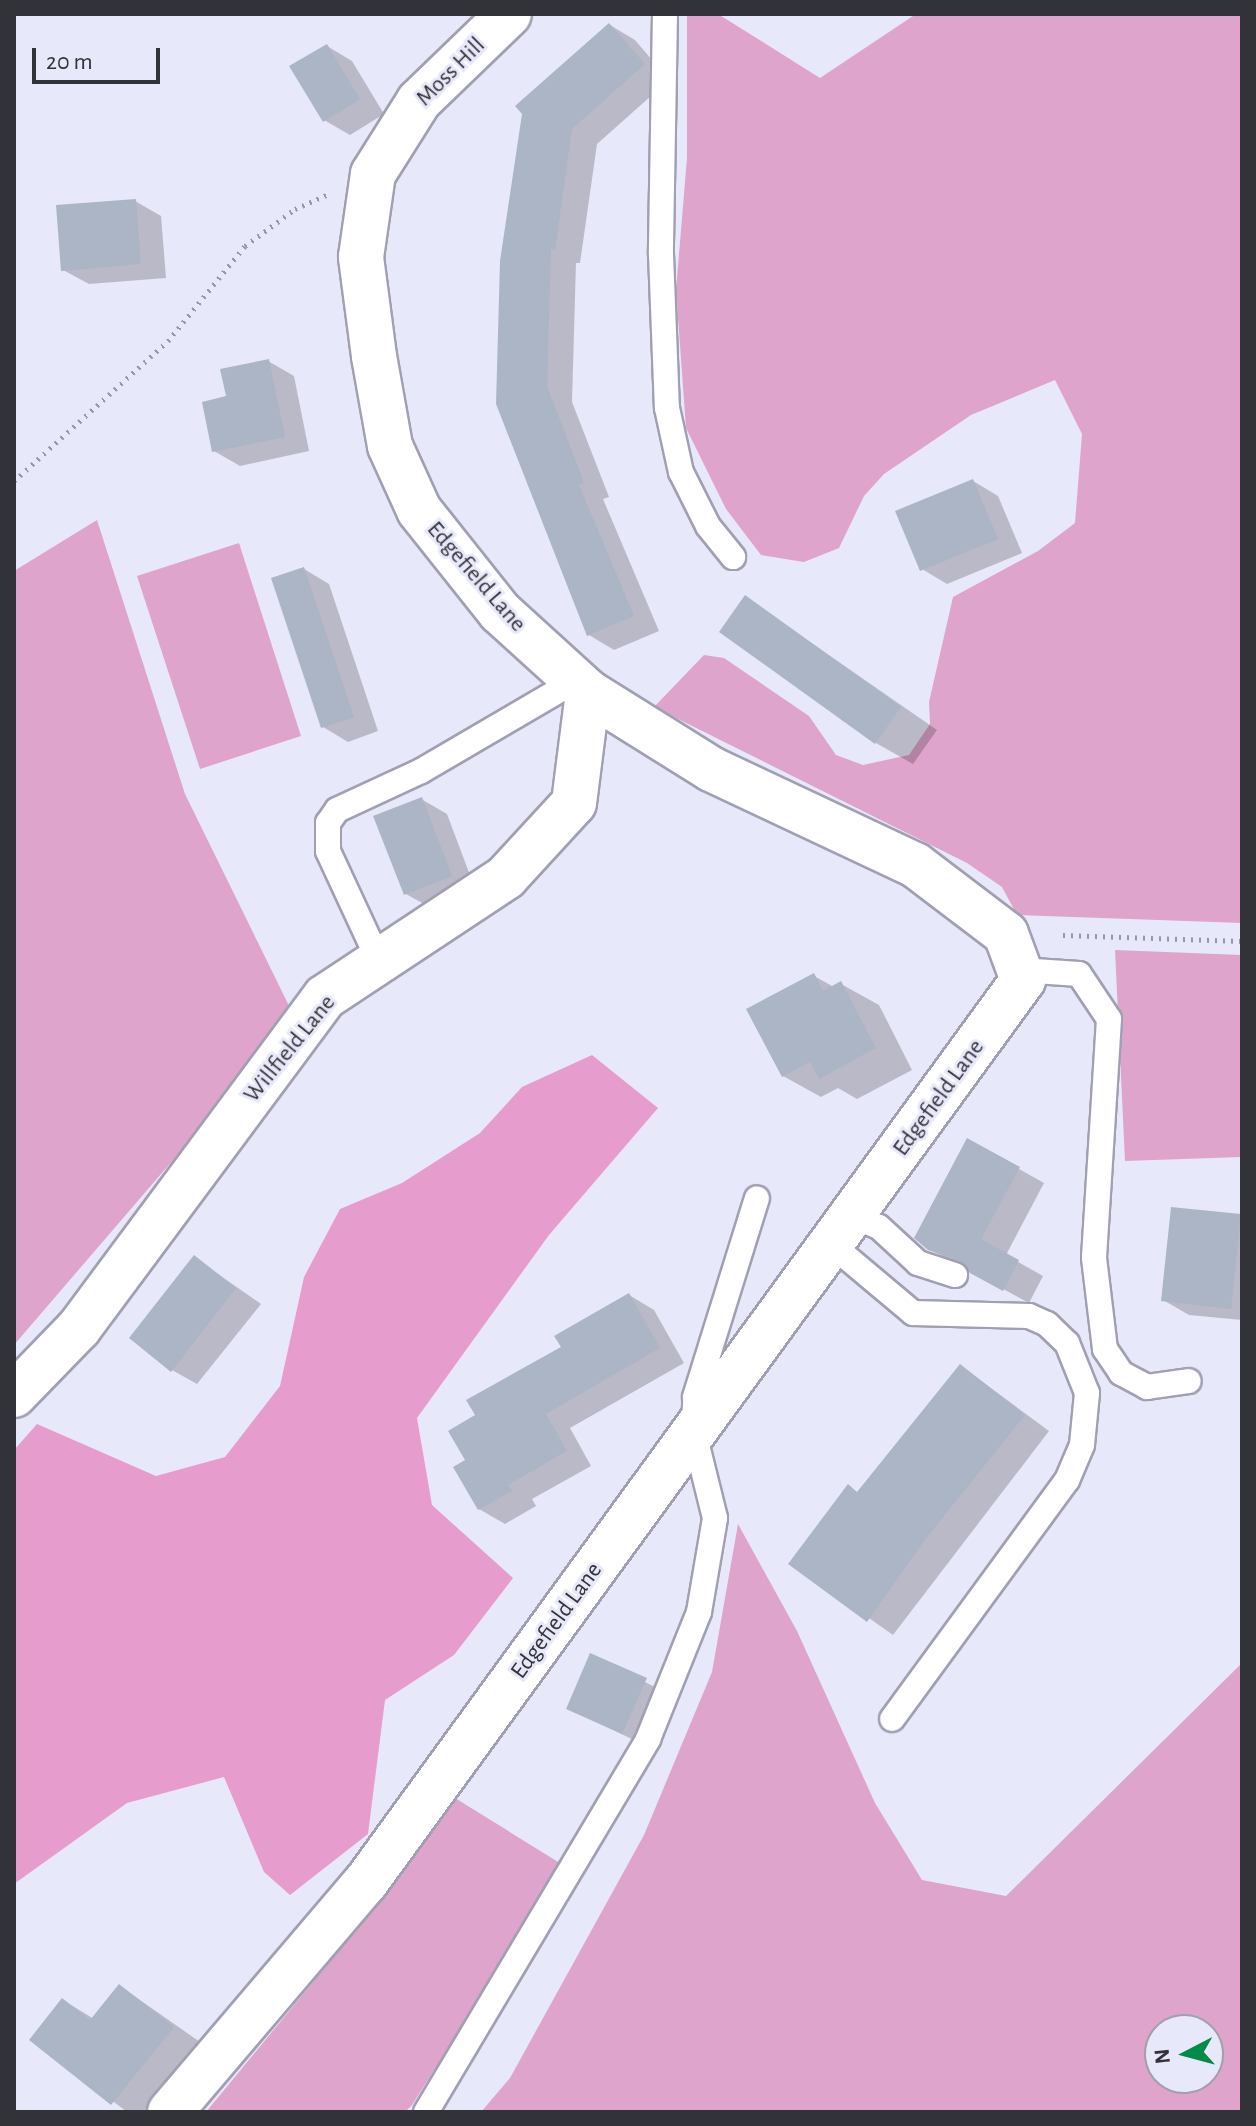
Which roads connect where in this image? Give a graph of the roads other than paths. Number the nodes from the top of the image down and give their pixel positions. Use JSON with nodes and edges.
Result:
{"nodes":[{"id":1,"x":509,"y":14,"type":"edge"},
{"id":2,"x":665,"y":14,"type":"edge"},
{"id":3,"x":373,"y":174,"type":"joint"},
{"id":4,"x":733,"y":557,"type":"dead end"},
{"id":5,"x":582,"y":687,"type":"junction"},
{"id":6,"x":1013,"y":952,"type":"junction"},
{"id":7,"x":379,"y":961,"type":"junction"},
{"id":8,"x":757,"y":1198,"type":"dead end"},
{"id":9,"x":842,"y":1230,"type":"junction"},
{"id":10,"x":955,"y":1275,"type":"dead end"},
{"id":11,"x":1189,"y":1381,"type":"dead end"},
{"id":12,"x":14,"y":1395,"type":"edge"},
{"id":13,"x":694,"y":1433,"type":"junction"},
{"id":14,"x":892,"y":1719,"type":"dead end"},
{"id":15,"x":170,"y":2112,"type":"edge"},
{"id":16,"x":426,"y":2112,"type":"edge"}],
"edges":[{"from":1,"to":3,"type":"street","name":"Moss Hill"},
{"from":2,"to":4,"type":"lane"},
{"from":3,"to":5,"type":"street","name":"Edgefield Lane"},
{"from":5,"to":6,"type":"street","name":"Edgefield Lane"},
{"from":5,"to":7,"type":"street","name":"Willfield Lane"},
{"from":5,"to":7,"type":"lane"},
{"from":6,"to":9,"type":"street","name":"Edgefield Lane"},
{"from":6,"to":11,"type":"lane"},
{"from":7,"to":12,"type":"street","name":"Willfield Lane"},
{"from":8,"to":13,"type":"lane"},
{"from":9,"to":10,"type":"lane"},
{"from":9,"to":13,"type":"street","name":"Edgefield Lane"},
{"from":9,"to":14,"type":"lane"},
{"from":13,"to":15,"type":"street","name":"Edgefield Lane"},
{"from":13,"to":16,"type":"lane"}]}
